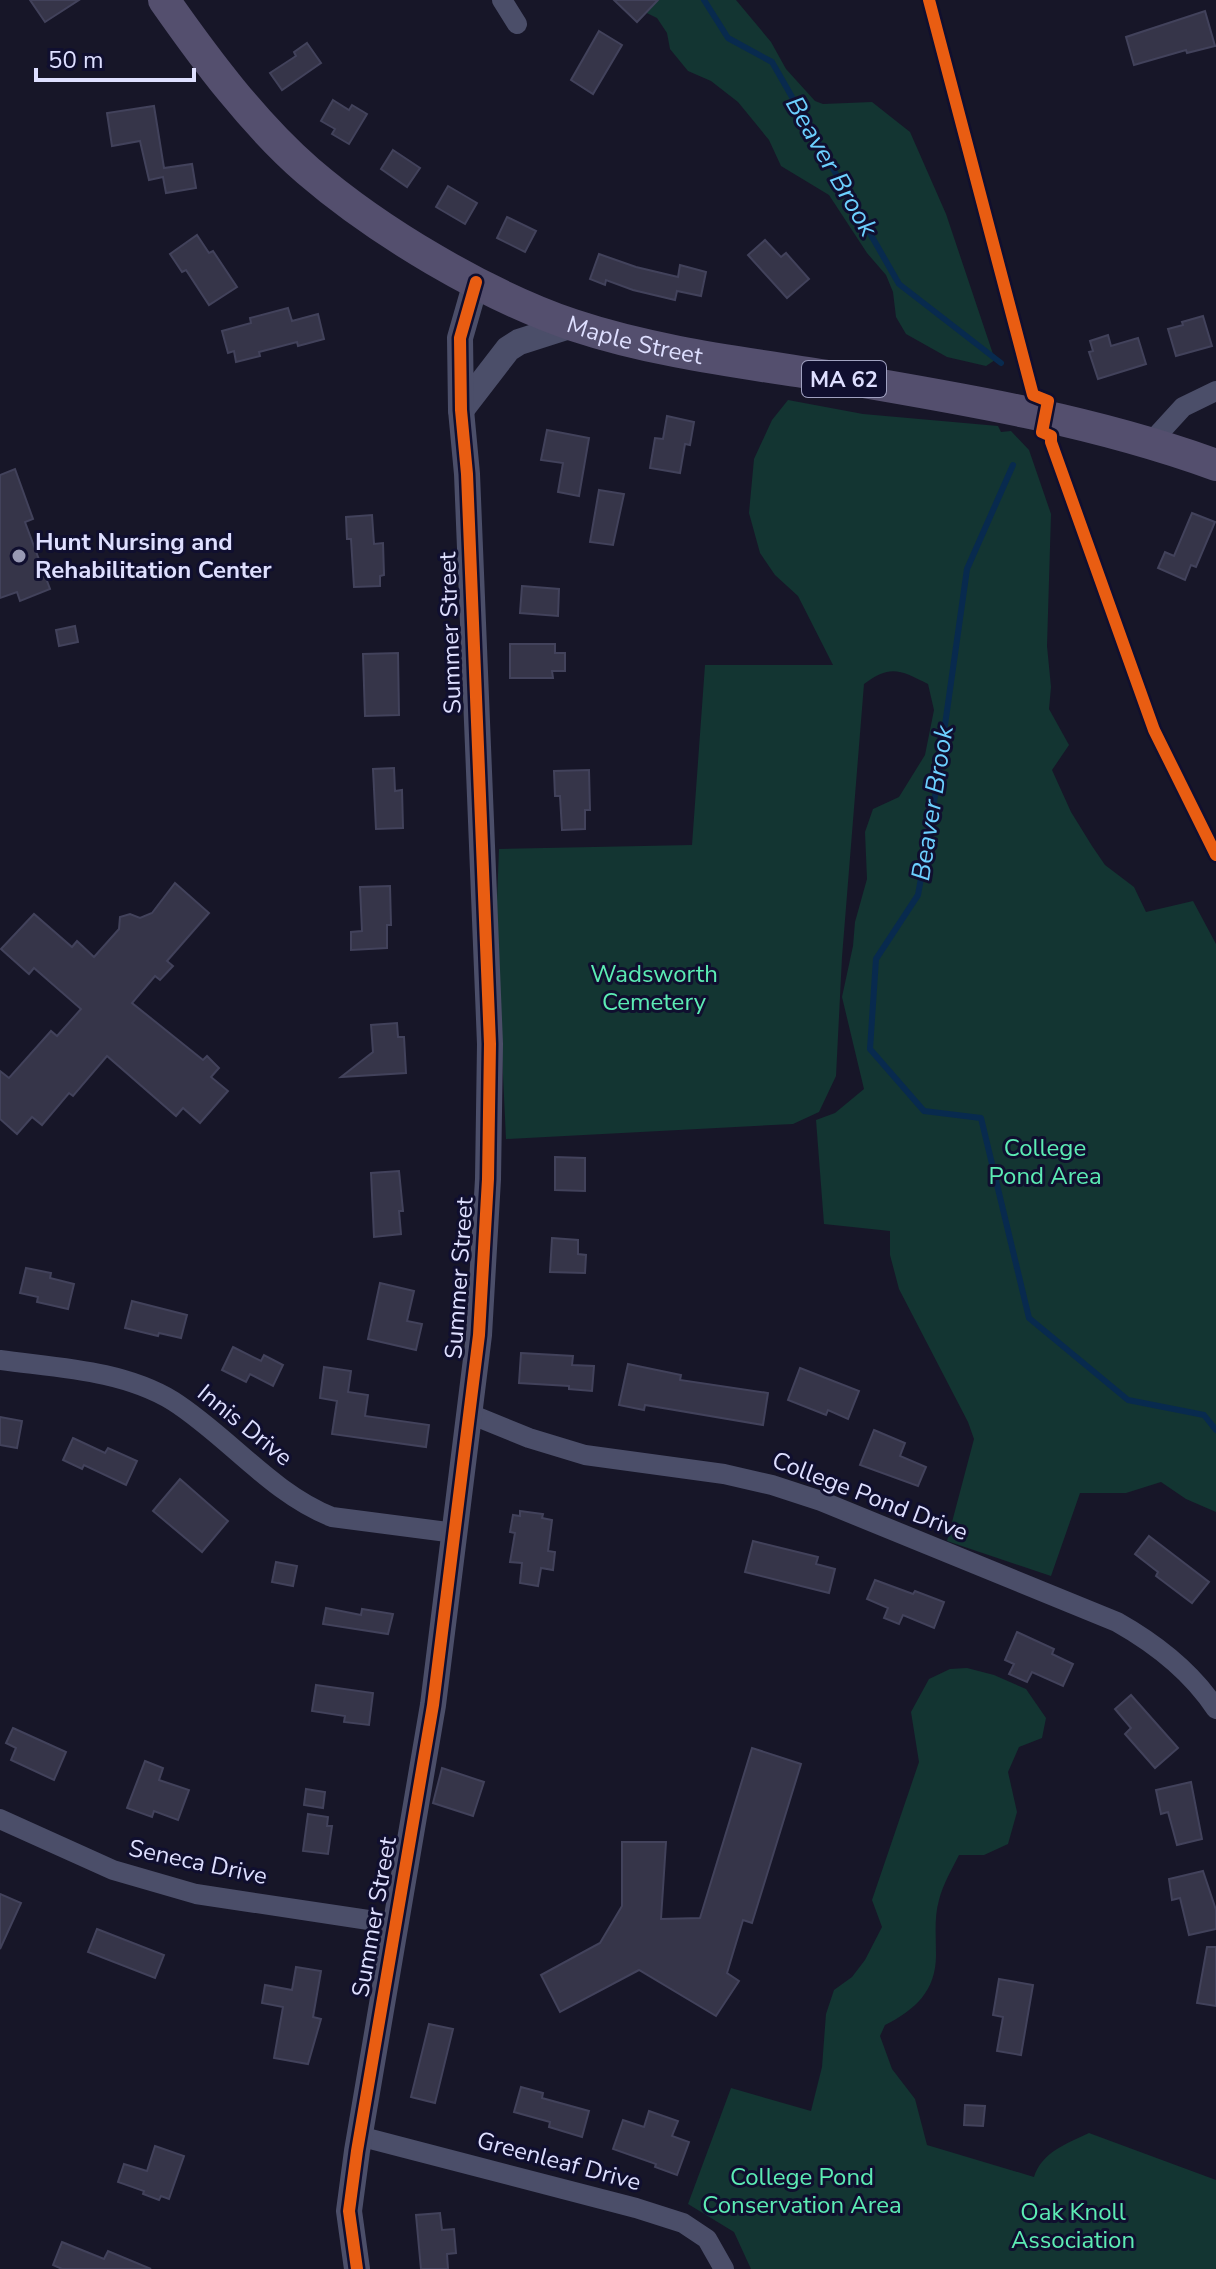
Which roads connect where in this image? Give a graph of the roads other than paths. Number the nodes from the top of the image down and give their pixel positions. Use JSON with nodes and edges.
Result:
{"nodes":[{"id":1,"x":164,"y":0,"type":"edge"},
{"id":2,"x":502,"y":0,"type":"edge"},
{"id":3,"x":517,"y":24,"type":"dead end"},
{"id":4,"x":476,"y":282,"type":"junction"},
{"id":5,"x":572,"y":325,"type":"junction"},
{"id":6,"x":1216,"y":391,"type":"edge"},
{"id":7,"x":461,"y":410,"type":"junction"},
{"id":8,"x":1151,"y":442,"type":"junction"},
{"id":9,"x":1216,"y":465,"type":"edge"},
{"id":10,"x":0,"y":1360,"type":"edge"},
{"id":11,"x":470,"y":1414,"type":"junction"},
{"id":12,"x":455,"y":1533,"type":"junction"},
{"id":13,"x":1216,"y":1709,"type":"edge"},
{"id":14,"x":0,"y":1819,"type":"edge"},
{"id":15,"x":395,"y":1924,"type":"junction"},
{"id":16,"x":359,"y":2136,"type":"junction"},
{"id":17,"x":357,"y":2269,"type":"edge"},
{"id":18,"x":724,"y":2269,"type":"edge"}],
"edges":[{"from":1,"to":4,"type":"main road","name":"Maple Street","number":"MA 62"},
{"from":2,"to":3,"type":"street"},
{"from":4,"to":5,"type":"main road","name":"Maple Street","number":"MA 62"},
{"from":4,"to":7,"type":"street","name":"Summer Street"},
{"from":5,"to":7,"type":"street"},
{"from":5,"to":8,"type":"main road","name":"Maple Street","number":"MA 62"},
{"from":6,"to":8,"type":"street"},
{"from":7,"to":11,"type":"street","name":"Summer Street"},
{"from":8,"to":9,"type":"main road","name":"Maple Street","number":"MA 62"},
{"from":10,"to":12,"type":"street","name":"Innis Drive"},
{"from":11,"to":12,"type":"street","name":"Summer Street"},
{"from":11,"to":13,"type":"street","name":"College Pond Drive"},
{"from":12,"to":15,"type":"street","name":"Summer Street"},
{"from":14,"to":15,"type":"street","name":"Seneca Drive"},
{"from":15,"to":16,"type":"street","name":"Summer Street"},
{"from":16,"to":17,"type":"street","name":"Summer Street"},
{"from":16,"to":18,"type":"street","name":"Greenleaf Drive"}]}
